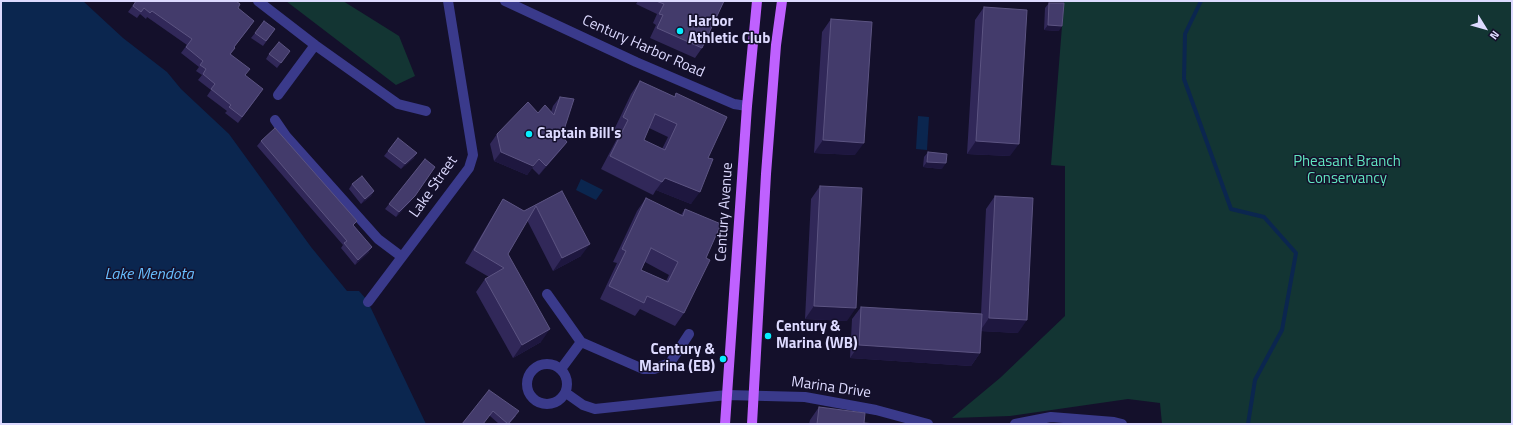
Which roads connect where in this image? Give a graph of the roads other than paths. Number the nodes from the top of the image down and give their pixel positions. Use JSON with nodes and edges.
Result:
{"nodes":[{"id":1,"x":258,"y":1,"type":"edge"},
{"id":2,"x":448,"y":1,"type":"edge"},
{"id":3,"x":505,"y":1,"type":"edge"},
{"id":4,"x":757,"y":1,"type":"edge"},
{"id":5,"x":782,"y":1,"type":"edge"},
{"id":6,"x":315,"y":46,"type":"junction"},
{"id":7,"x":278,"y":95,"type":"dead end"},
{"id":8,"x":747,"y":106,"type":"junction"},
{"id":9,"x":426,"y":111,"type":"dead end"},
{"id":10,"x":275,"y":120,"type":"dead end"},
{"id":11,"x":402,"y":257,"type":"junction"},
{"id":12,"x":547,"y":294,"type":"dead end"},
{"id":13,"x":368,"y":302,"type":"dead end"},
{"id":14,"x":689,"y":334,"type":"dead end"},
{"id":15,"x":581,"y":342,"type":"junction"},
{"id":16,"x":561,"y":369,"type":"junction"},
{"id":17,"x":566,"y":393,"type":"junction"},
{"id":18,"x":727,"y":395,"type":"junction"},
{"id":19,"x":754,"y":395,"type":"junction"},
{"id":20,"x":725,"y":424,"type":"edge"},
{"id":21,"x":752,"y":424,"type":"edge"},
{"id":22,"x":928,"y":424,"type":"edge"},
{"id":23,"x":1015,"y":424,"type":"edge"},
{"id":24,"x":1122,"y":424,"type":"edge"}],
"edges":[{"from":1,"to":6,"type":"street"},
{"from":2,"to":11,"type":"street","name":"Lake Street"},
{"from":3,"to":8,"type":"street","name":"Century Harbor Road"},
{"from":4,"to":8,"type":"main road","name":"Century Avenue"},
{"from":5,"to":19,"type":"main road"},
{"from":6,"to":7,"type":"street"},
{"from":6,"to":9,"type":"street"},
{"from":8,"to":18,"type":"main road","name":"Century Avenue"},
{"from":10,"to":11,"type":"street"},
{"from":11,"to":13,"type":"street","name":"Lake Street"},
{"from":12,"to":15,"type":"street"},
{"from":14,"to":15,"type":"street"},
{"from":15,"to":16,"type":"street"},
{"from":16,"to":17,"type":"street"},
{"from":16,"to":17,"type":"street"},
{"from":17,"to":18,"type":"street","name":"Marina Drive"},
{"from":18,"to":19,"type":"street","name":"Marina Drive"},
{"from":18,"to":20,"type":"main road","name":"Century Avenue"},
{"from":19,"to":21,"type":"main road"},
{"from":19,"to":22,"type":"street","name":"Marina Drive"},
{"from":23,"to":24,"type":"street"}]}
